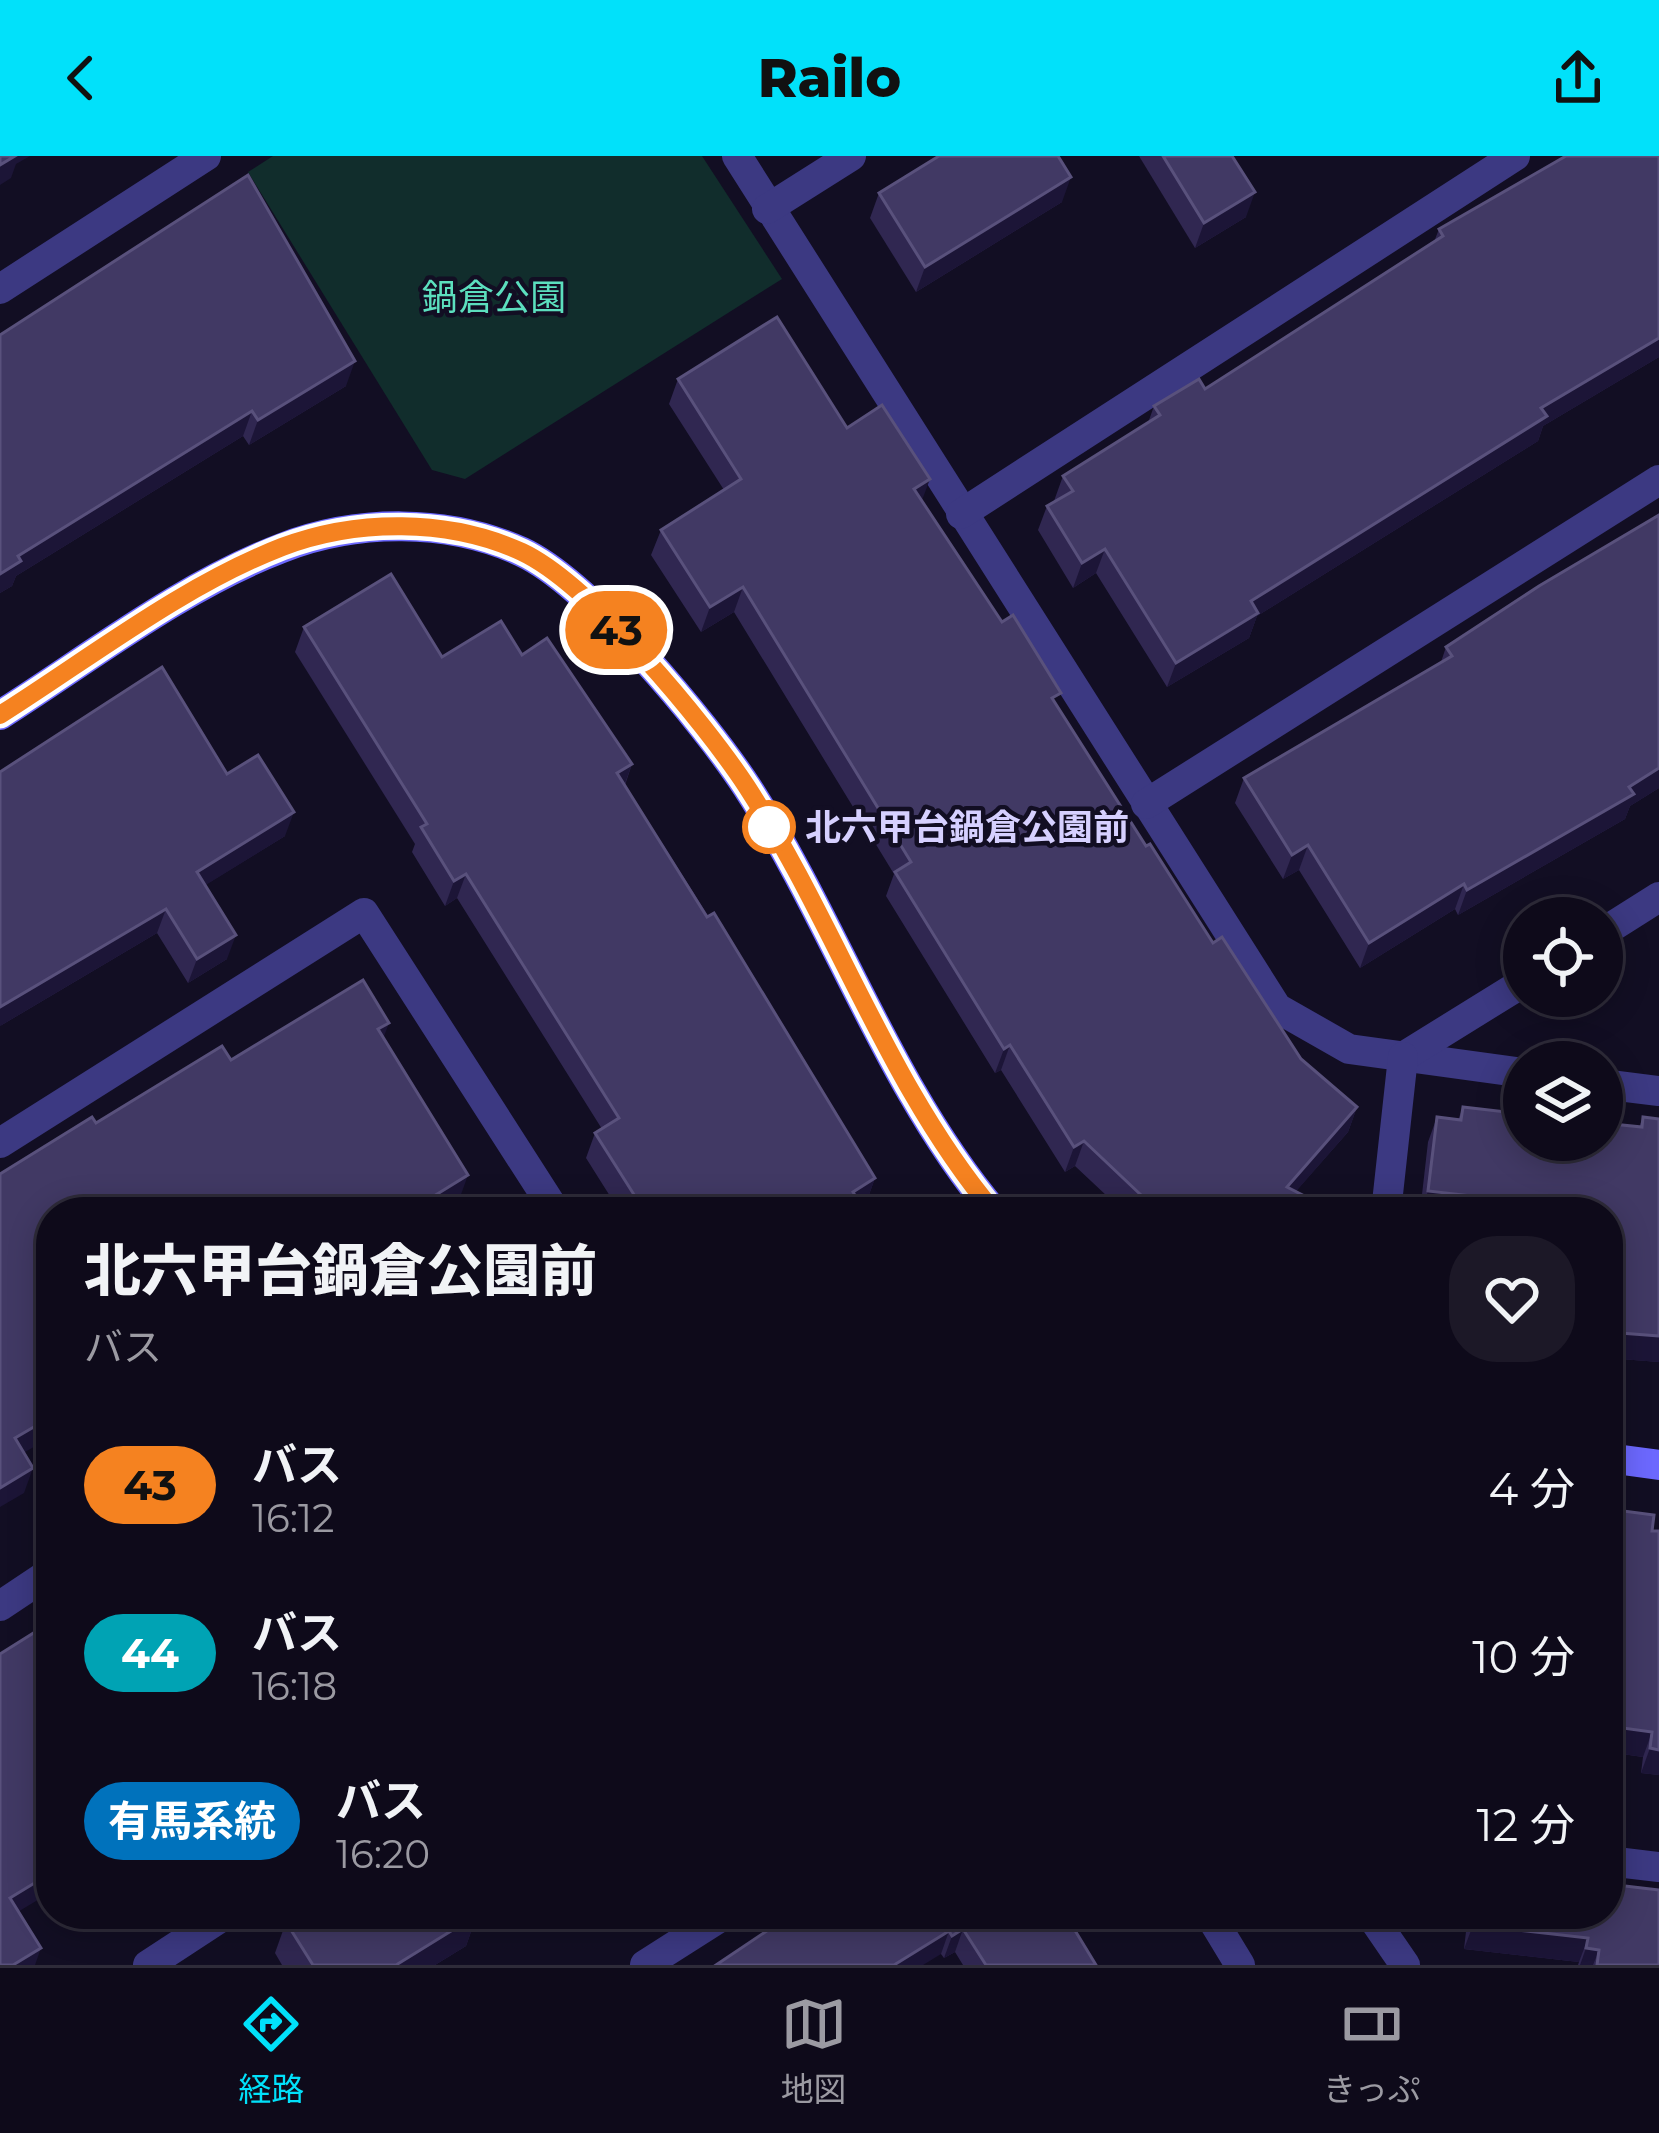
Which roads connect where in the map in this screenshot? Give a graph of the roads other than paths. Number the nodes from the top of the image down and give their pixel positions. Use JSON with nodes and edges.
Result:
{"nodes":[{"id":1,"x":206,"y":156,"type":"edge"},
{"id":2,"x":736,"y":156,"type":"edge"},
{"id":3,"x":851,"y":156,"type":"edge"},
{"id":4,"x":1515,"y":156,"type":"edge"},
{"id":5,"x":767,"y":209,"type":"junction"},
{"id":6,"x":0,"y":289,"type":"edge"},
{"id":7,"x":1659,"y":480,"type":"edge"},
{"id":8,"x":961,"y":514,"type":"junction"},
{"id":9,"x":0,"y":715,"type":"edge"},
{"id":10,"x":1146,"y":804,"type":"junction"},
{"id":11,"x":1659,"y":897,"type":"edge"},
{"id":12,"x":1623,"y":920,"type":"edge"},
{"id":13,"x":1503,"y":995,"type":"edge"},
{"id":14,"x":1403,"y":1058,"type":"junction"},
{"id":15,"x":1503,"y":1070,"type":"edge"},
{"id":16,"x":1623,"y":1087,"type":"edge"},
{"id":17,"x":1659,"y":1091,"type":"edge"},
{"id":18,"x":0,"y":1143,"type":"edge"},
{"id":19,"x":546,"y":1197,"type":"edge"},
{"id":20,"x":984,"y":1197,"type":"edge"},
{"id":21,"x":1388,"y":1197,"type":"edge"},
{"id":22,"x":1623,"y":1460,"type":"edge"},
{"id":23,"x":1659,"y":1465,"type":"edge"},
{"id":24,"x":36,"y":1582,"type":"edge"},
{"id":25,"x":0,"y":1606,"type":"edge"},
{"id":26,"x":1623,"y":1863,"type":"edge"},
{"id":27,"x":1659,"y":1868,"type":"edge"},
{"id":28,"x":203,"y":1929,"type":"edge"},
{"id":29,"x":701,"y":1929,"type":"edge"},
{"id":30,"x":1218,"y":1929,"type":"edge"},
{"id":31,"x":1380,"y":1929,"type":"edge"},
{"id":32,"x":148,"y":1965,"type":"edge"},
{"id":33,"x":645,"y":1965,"type":"edge"},
{"id":34,"x":1240,"y":1965,"type":"edge"},
{"id":35,"x":1405,"y":1965,"type":"edge"}],
"edges":[{"from":1,"to":6,"type":"street"},
{"from":2,"to":5,"type":"street"},
{"from":3,"to":5,"type":"street"},
{"from":4,"to":8,"type":"street"},
{"from":5,"to":8,"type":"street"},
{"from":7,"to":10,"type":"street"},
{"from":8,"to":10,"type":"street"},
{"from":9,"to":20,"type":"street"},
{"from":10,"to":14,"type":"street"},
{"from":11,"to":12,"type":"street"},
{"from":13,"to":14,"type":"street"},
{"from":14,"to":15,"type":"street"},
{"from":14,"to":21,"type":"street"},
{"from":16,"to":17,"type":"street"},
{"from":18,"to":19,"type":"street"},
{"from":22,"to":23,"type":"street"},
{"from":24,"to":25,"type":"street"},
{"from":26,"to":27,"type":"street"},
{"from":28,"to":32,"type":"street"},
{"from":29,"to":33,"type":"street"},
{"from":30,"to":34,"type":"street"},
{"from":31,"to":35,"type":"street"}]}
